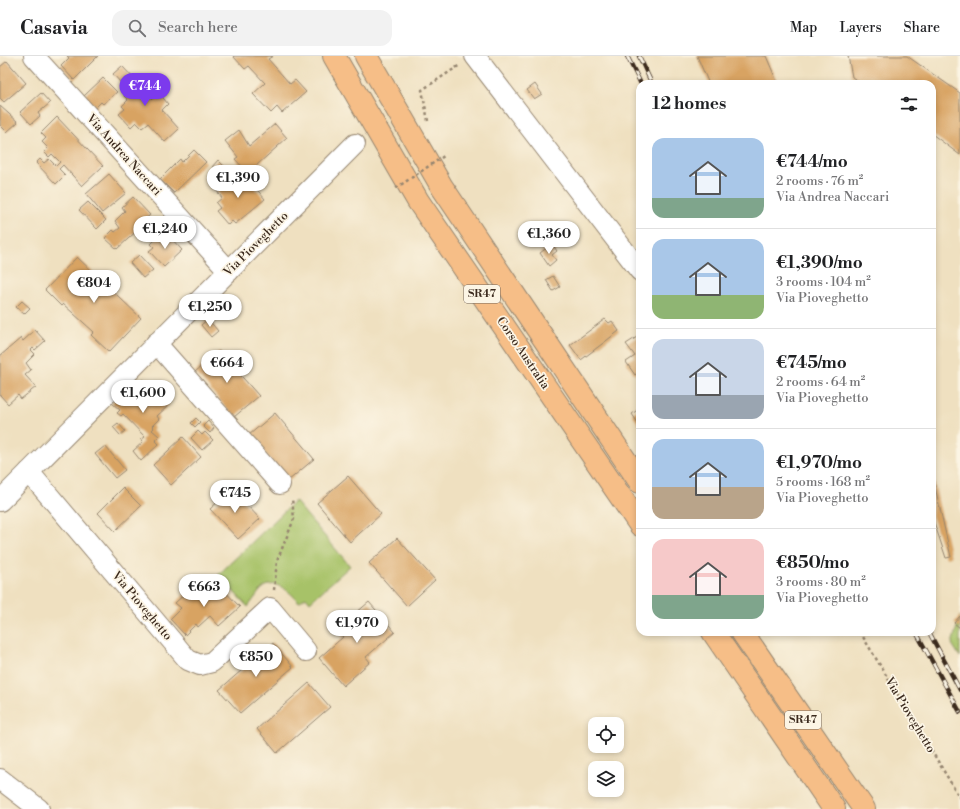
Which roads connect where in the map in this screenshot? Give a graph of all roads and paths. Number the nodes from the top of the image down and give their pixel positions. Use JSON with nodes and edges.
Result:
{"nodes":[{"id":1,"x":34,"y":56,"type":"edge"},
{"id":2,"x":334,"y":56,"type":"edge"},
{"id":3,"x":366,"y":56,"type":"edge"},
{"id":4,"x":468,"y":60,"type":"edge"},
{"id":5,"x":422,"y":90,"type":"dead end"},
{"id":6,"x":355,"y":144,"type":"dead end"},
{"id":7,"x":444,"y":156,"type":"dead end"},
{"id":8,"x":396,"y":188,"type":"dead end"},
{"id":9,"x":636,"y":266,"type":"edge"},
{"id":10,"x":229,"y":271,"type":"junction"},
{"id":11,"x":156,"y":343,"type":"junction"},
{"id":12,"x":29,"y":472,"type":"junction"},
{"id":13,"x":636,"y":476,"type":"edge"},
{"id":14,"x":280,"y":484,"type":"joint"},
{"id":15,"x":0,"y":501,"type":"edge"},
{"id":16,"x":636,"y":519,"type":"edge"},
{"id":17,"x":270,"y":608,"type":"junction"},
{"id":18,"x":716,"y":636,"type":"edge"},
{"id":19,"x":745,"y":636,"type":"edge"},
{"id":20,"x":862,"y":636,"type":"edge"},
{"id":21,"x":306,"y":651,"type":"dead end"},
{"id":22,"x":0,"y":779,"type":"edge"},
{"id":23,"x":960,"y":798,"type":"edge"},
{"id":24,"x":39,"y":809,"type":"edge"},
{"id":25,"x":834,"y":809,"type":"edge"},
{"id":26,"x":864,"y":809,"type":"edge"}],
"edges":[{"from":1,"to":10,"type":"street","name":"Via Andrea Naccari"},
{"from":2,"to":16,"type":"highway","name":"Corso Australia","number":"SR47"},
{"from":3,"to":13,"type":"highway","number":"SR47"},
{"from":4,"to":5,"type":"path"},
{"from":4,"to":9,"type":"street"},
{"from":6,"to":10,"type":"street","name":"Via Pioveghetto"},
{"from":7,"to":8,"type":"path","bridge":true},
{"from":10,"to":11,"type":"street","name":"Via Pioveghetto"},
{"from":11,"to":12,"type":"street","name":"Via Pioveghetto"},
{"from":11,"to":14,"type":"street"},
{"from":12,"to":15,"type":"street","name":"Via Pioveghetto"},
{"from":12,"to":17,"type":"street","name":"Via Pioveghetto"},
{"from":14,"to":17,"type":"path"},
{"from":17,"to":21,"type":"street"},
{"from":18,"to":25,"type":"highway","number":"SR47"},
{"from":19,"to":26,"type":"highway","number":"SR47"},
{"from":20,"to":23,"type":"path","name":"Via Pioveghetto"},
{"from":22,"to":24,"type":"street"}]}
